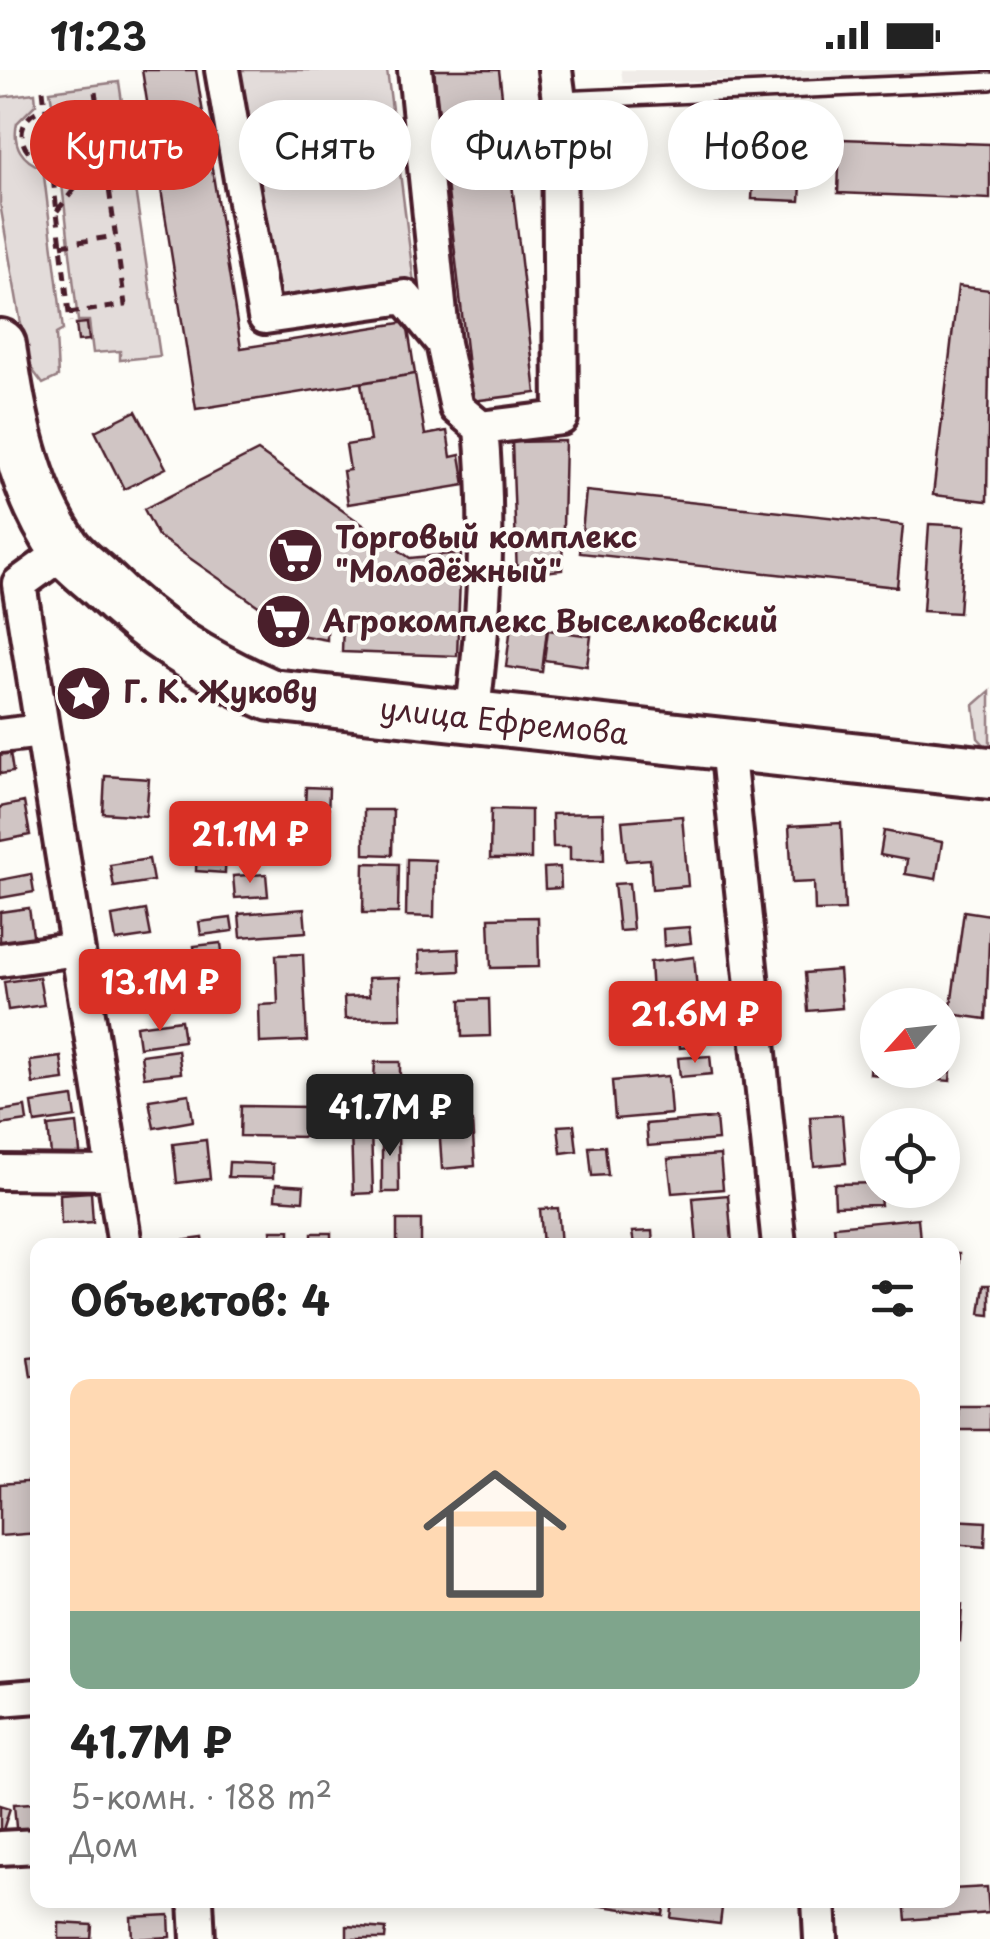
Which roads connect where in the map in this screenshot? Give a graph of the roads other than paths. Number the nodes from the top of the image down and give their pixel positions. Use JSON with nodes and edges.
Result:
{"nodes":[{"id":1,"x":222,"y":70,"type":"edge"},
{"id":2,"x":415,"y":70,"type":"edge"},
{"id":3,"x":990,"y":81,"type":"edge"},
{"id":4,"x":557,"y":85,"type":"edge"},
{"id":5,"x":443,"y":343,"type":"junction"},
{"id":6,"x":0,"y":345,"type":"edge"},
{"id":7,"x":481,"y":428,"type":"junction"},
{"id":8,"x":66,"y":550,"type":"junction"},
{"id":9,"x":472,"y":719,"type":"junction"},
{"id":10,"x":41,"y":731,"type":"junction"},
{"id":11,"x":0,"y":736,"type":"edge"},
{"id":12,"x":727,"y":746,"type":"junction"},
{"id":13,"x":990,"y":772,"type":"edge"},
{"id":14,"x":77,"y":949,"type":"junction"},
{"id":15,"x":0,"y":960,"type":"edge"},
{"id":16,"x":0,"y":1172,"type":"edge"},
{"id":17,"x":113,"y":1173,"type":"junction"},
{"id":18,"x":124,"y":1238,"type":"edge"},
{"id":19,"x":778,"y":1238,"type":"edge"},
{"id":20,"x":30,"y":1697,"type":"edge"},
{"id":21,"x":0,"y":1699,"type":"edge"},
{"id":22,"x":30,"y":1846,"type":"edge"},
{"id":23,"x":0,"y":1848,"type":"edge"},
{"id":24,"x":196,"y":1908,"type":"edge"},
{"id":25,"x":820,"y":1908,"type":"edge"},
{"id":26,"x":198,"y":1939,"type":"edge"},
{"id":27,"x":822,"y":1939,"type":"edge"}],
"edges":[{"from":1,"to":5,"type":"street"},
{"from":2,"to":5,"type":"street"},
{"from":3,"to":4,"type":"lane"},
{"from":4,"to":7,"type":"street"},
{"from":5,"to":7,"type":"street"},
{"from":6,"to":8,"type":"main road","name":"улица Ефремова"},
{"from":7,"to":9,"type":"street"},
{"from":8,"to":9,"type":"main road","name":"улица Ефремова"},
{"from":8,"to":10,"type":"street"},
{"from":9,"to":12,"type":"main road","name":"улица Ефремова"},
{"from":10,"to":11,"type":"street"},
{"from":10,"to":14,"type":"street"},
{"from":12,"to":13,"type":"main road","name":"улица Ефремова"},
{"from":12,"to":19,"type":"street"},
{"from":14,"to":15,"type":"street"},
{"from":14,"to":17,"type":"street"},
{"from":16,"to":17,"type":"street"},
{"from":17,"to":18,"type":"street"},
{"from":20,"to":21,"type":"street"},
{"from":22,"to":23,"type":"street"},
{"from":24,"to":26,"type":"street"},
{"from":25,"to":27,"type":"street"}]}
